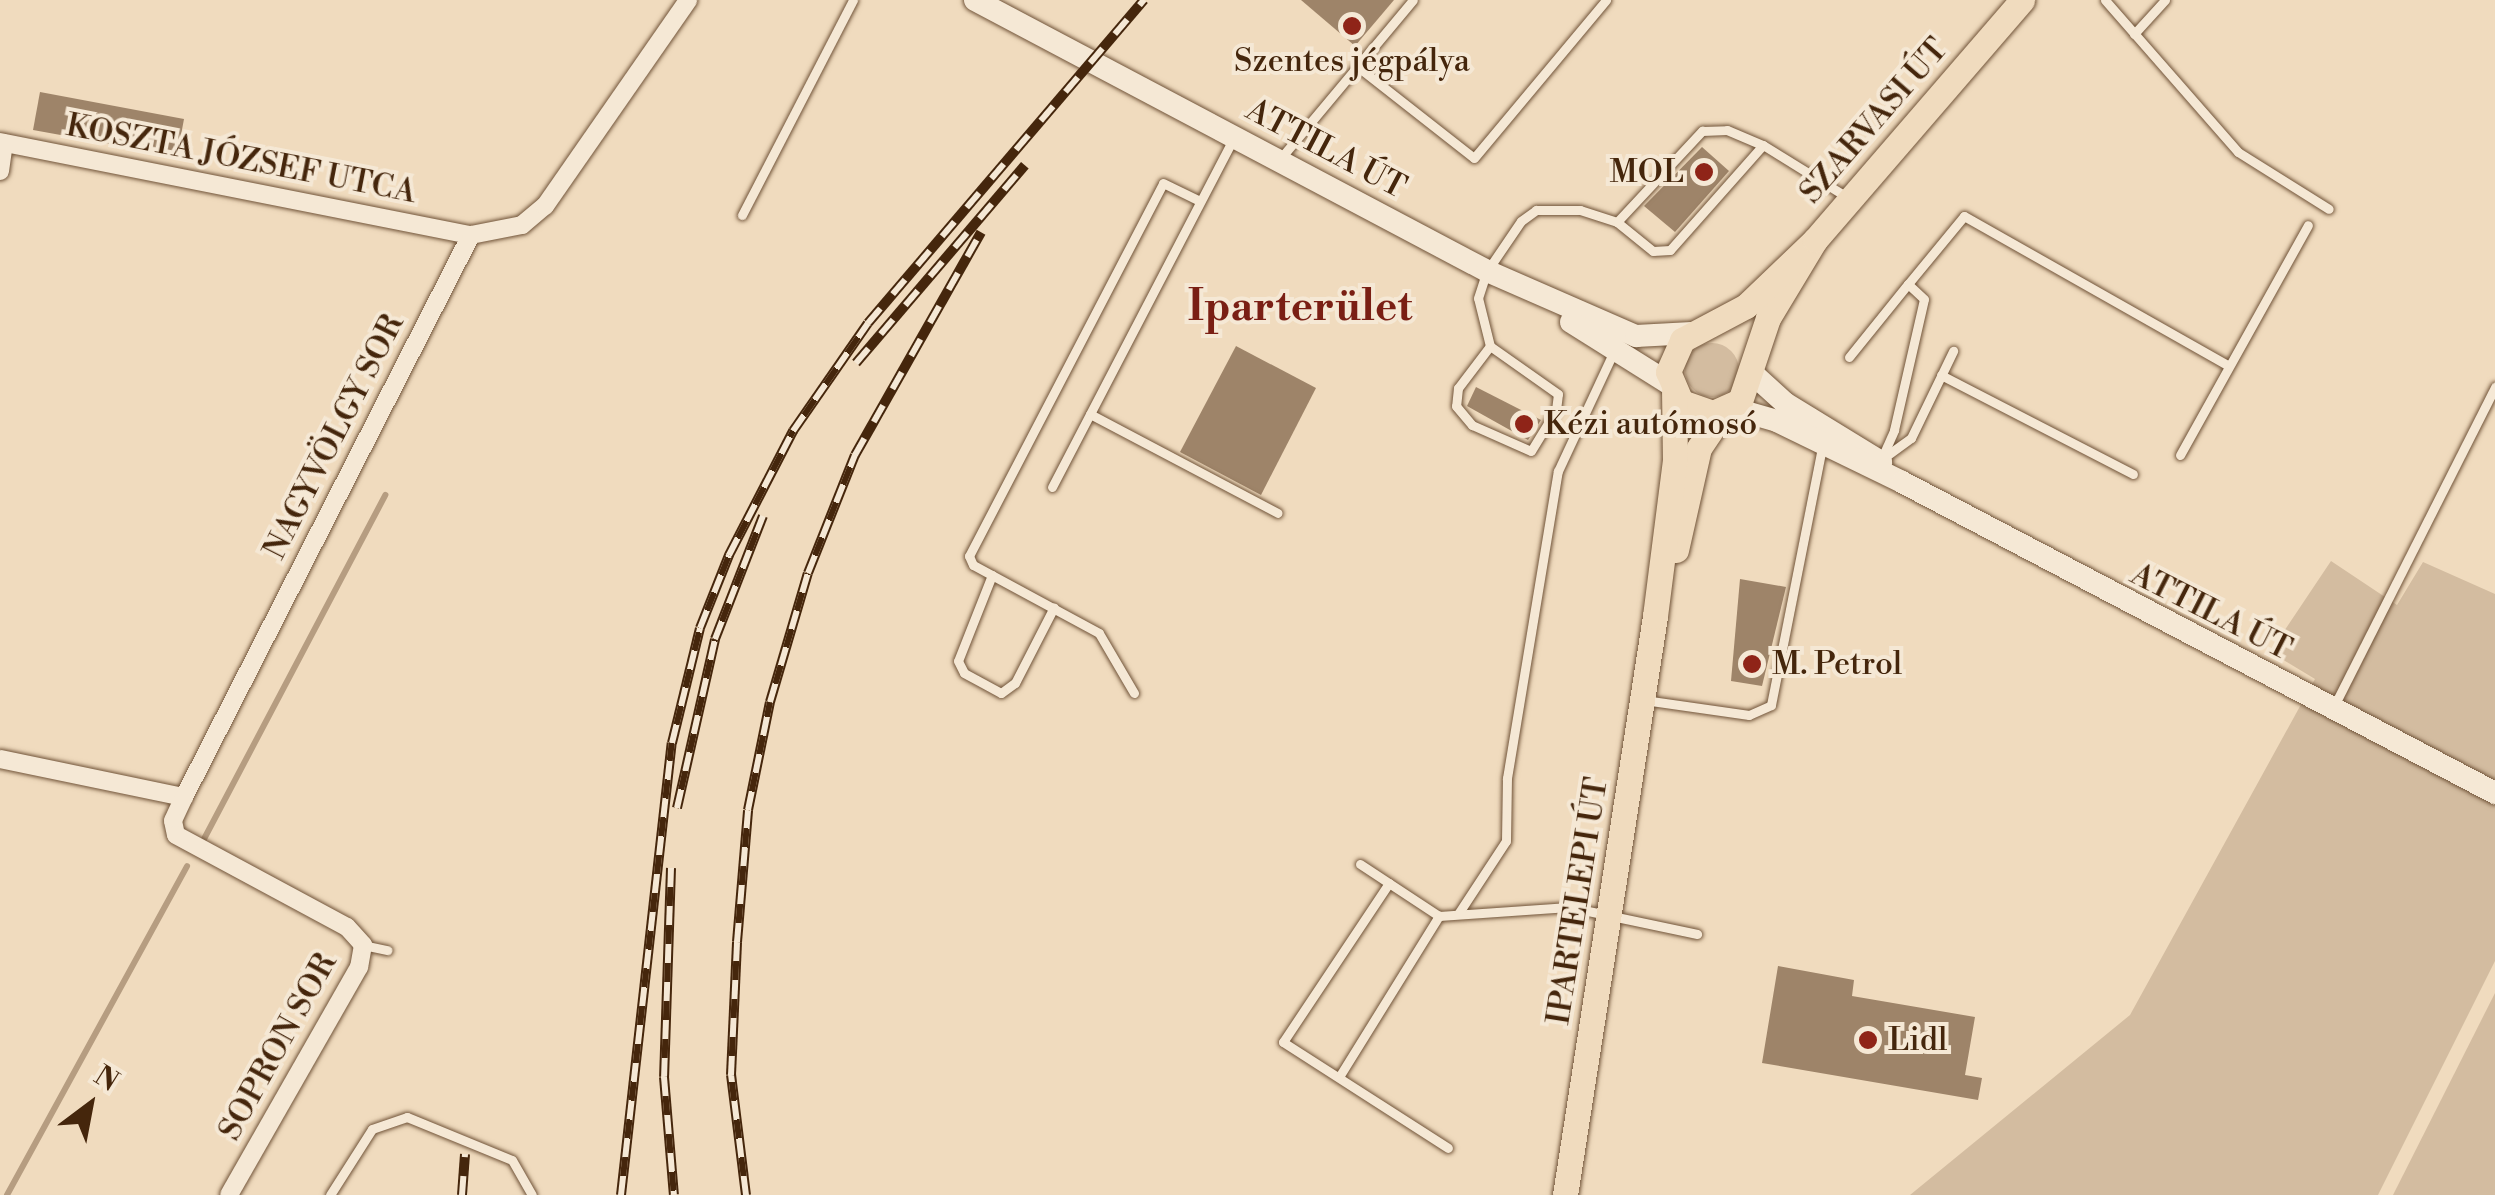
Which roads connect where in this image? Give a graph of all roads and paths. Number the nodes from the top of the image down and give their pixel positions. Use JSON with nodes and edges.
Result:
{"nodes":[{"id":1,"x":688,"y":0,"type":"edge"},
{"id":2,"x":853,"y":0,"type":"edge"},
{"id":3,"x":1413,"y":0,"type":"edge"},
{"id":4,"x":1606,"y":0,"type":"edge"},
{"id":5,"x":2022,"y":0,"type":"edge"},
{"id":6,"x":2105,"y":0,"type":"edge"},
{"id":7,"x":2164,"y":0,"type":"edge"},
{"id":8,"x":987,"y":3,"type":"edge"},
{"id":9,"x":2134,"y":34,"type":"junction"},
{"id":10,"x":1358,"y":67,"type":"junction"},
{"id":11,"x":1234,"y":138,"type":"junction"},
{"id":12,"x":2,"y":143,"type":"edge"},
{"id":13,"x":1762,"y":146,"type":"junction"},
{"id":14,"x":1278,"y":161,"type":"junction"},
{"id":15,"x":0,"y":171,"type":"edge"},
{"id":16,"x":1850,"y":198,"type":"junction"},
{"id":17,"x":1198,"y":200,"type":"junction"},
{"id":18,"x":2329,"y":209,"type":"dead end"},
{"id":19,"x":742,"y":215,"type":"dead end"},
{"id":20,"x":1617,"y":222,"type":"junction"},
{"id":21,"x":2308,"y":225,"type":"dead end"},
{"id":22,"x":471,"y":235,"type":"junction"},
{"id":23,"x":1814,"y":240,"type":"junction"},
{"id":24,"x":1487,"y":271,"type":"junction"},
{"id":25,"x":1908,"y":284,"type":"junction"},
{"id":26,"x":1697,"y":331,"type":"junction"},
{"id":27,"x":1490,"y":346,"type":"junction"},
{"id":28,"x":1615,"y":348,"type":"junction"},
{"id":29,"x":1954,"y":350,"type":"dead end"},
{"id":30,"x":1849,"y":357,"type":"dead end"},
{"id":31,"x":2227,"y":365,"type":"junction"},
{"id":32,"x":1753,"y":370,"type":"junction"},
{"id":33,"x":1942,"y":375,"type":"junction"},
{"id":34,"x":2495,"y":387,"type":"edge"},
{"id":35,"x":1672,"y":388,"type":"junction"},
{"id":36,"x":1728,"y":409,"type":"junction"},
{"id":37,"x":1090,"y":414,"type":"junction"},
{"id":38,"x":1822,"y":444,"type":"junction"},
{"id":39,"x":2180,"y":455,"type":"dead end"},
{"id":40,"x":1878,"y":465,"type":"junction"},
{"id":41,"x":2133,"y":474,"type":"dead end"},
{"id":42,"x":1052,"y":487,"type":"dead end"},
{"id":43,"x":1278,"y":512,"type":"dead end"},
{"id":44,"x":992,"y":575,"type":"junction"},
{"id":45,"x":1054,"y":607,"type":"junction"},
{"id":46,"x":1654,"y":616,"type":"junction"},
{"id":47,"x":1134,"y":693,"type":"dead end"},
{"id":48,"x":1642,"y":699,"type":"junction"},
{"id":49,"x":2332,"y":711,"type":"junction"},
{"id":50,"x":0,"y":759,"type":"edge"},
{"id":51,"x":2495,"y":792,"type":"edge"},
{"id":52,"x":184,"y":796,"type":"junction"},
{"id":53,"x":1360,"y":864,"type":"dead end"},
{"id":54,"x":1389,"y":882,"type":"junction"},
{"id":55,"x":1458,"y":914,"type":"junction"},
{"id":56,"x":1440,"y":916,"type":"junction"},
{"id":57,"x":1608,"y":916,"type":"junction"},
{"id":58,"x":1697,"y":934,"type":"dead end"},
{"id":59,"x":363,"y":945,"type":"junction"},
{"id":60,"x":388,"y":950,"type":"dead end"},
{"id":61,"x":1338,"y":1078,"type":"junction"},
{"id":62,"x":1448,"y":1148,"type":"dead end"},
{"id":63,"x":229,"y":1195,"type":"edge"},
{"id":64,"x":330,"y":1195,"type":"edge"},
{"id":65,"x":532,"y":1195,"type":"edge"},
{"id":66,"x":1564,"y":1195,"type":"edge"}],
"edges":[{"from":1,"to":22,"type":"street"},
{"from":2,"to":19,"type":"lane"},
{"from":3,"to":10,"type":"lane"},
{"from":4,"to":10,"type":"lane"},
{"from":5,"to":16,"type":"main road","name":"SZARVASI ÚT"},
{"from":6,"to":9,"type":"lane"},
{"from":7,"to":9,"type":"lane"},
{"from":8,"to":11,"type":"main road","name":"ATTILA ÚT"},
{"from":9,"to":18,"type":"lane"},
{"from":10,"to":14,"type":"lane"},
{"from":11,"to":14,"type":"main road","name":"ATTILA ÚT"},
{"from":11,"to":17,"type":"lane"},
{"from":12,"to":15,"type":"street"},
{"from":12,"to":22,"type":"street","name":"KOSZTA JÓZSEF UTCA"},
{"from":13,"to":16,"type":"lane"},
{"from":13,"to":20,"type":"lane"},
{"from":13,"to":20,"type":"lane"},
{"from":14,"to":24,"type":"main road","name":"ATTILA ÚT"},
{"from":16,"to":23,"type":"main road","name":"SZARVASI ÚT"},
{"from":17,"to":37,"type":"lane"},
{"from":17,"to":44,"type":"lane"},
{"from":20,"to":24,"type":"lane"},
{"from":21,"to":31,"type":"lane"},
{"from":22,"to":52,"type":"street","name":"NAGYVÖLGY SOR"},
{"from":23,"to":26,"type":"main road"},
{"from":23,"to":32,"type":"main road"},
{"from":24,"to":26,"type":"main road","name":"ATTILA ÚT"},
{"from":24,"to":27,"type":"lane"},
{"from":24,"to":28,"type":"main road","name":"ATTILA ÚT"},
{"from":25,"to":30,"type":"lane"},
{"from":25,"to":31,"type":"lane"},
{"from":25,"to":40,"type":"lane"},
{"from":26,"to":32,"type":"main road"},
{"from":26,"to":35,"type":"main road"},
{"from":27,"to":27,"type":"lane"},
{"from":28,"to":35,"type":"main road","name":"ATTILA ÚT"},
{"from":28,"to":55,"type":"lane"},
{"from":29,"to":33,"type":"lane"},
{"from":31,"to":39,"type":"lane"},
{"from":32,"to":36,"type":"main road"},
{"from":32,"to":40,"type":"main road","name":"ATTILA ÚT"},
{"from":33,"to":40,"type":"lane"},
{"from":33,"to":41,"type":"lane"},
{"from":34,"to":49,"type":"lane"},
{"from":35,"to":36,"type":"main road"},
{"from":35,"to":46,"type":"main road"},
{"from":36,"to":38,"type":"main road","name":"ATTILA ÚT"},
{"from":36,"to":46,"type":"main road"},
{"from":37,"to":42,"type":"lane"},
{"from":37,"to":43,"type":"lane"},
{"from":38,"to":40,"type":"main road","name":"ATTILA ÚT"},
{"from":38,"to":48,"type":"lane"},
{"from":40,"to":49,"type":"main road","name":"ATTILA ÚT"},
{"from":44,"to":45,"type":"lane"},
{"from":44,"to":45,"type":"lane"},
{"from":45,"to":47,"type":"lane"},
{"from":46,"to":48,"type":"main road","name":"IPARTELEPI ÚT"},
{"from":48,"to":57,"type":"main road","name":"IPARTELEPI ÚT"},
{"from":49,"to":51,"type":"main road","name":"ATTILA ÚT"},
{"from":50,"to":52,"type":"street"},
{"from":52,"to":59,"type":"street","name":"SOPRON SOR"},
{"from":53,"to":54,"type":"lane"},
{"from":54,"to":56,"type":"lane"},
{"from":54,"to":61,"type":"lane"},
{"from":55,"to":56,"type":"lane"},
{"from":55,"to":57,"type":"lane"},
{"from":56,"to":61,"type":"lane"},
{"from":57,"to":58,"type":"lane"},
{"from":57,"to":66,"type":"main road","name":"IPARTELEPI ÚT"},
{"from":59,"to":60,"type":"lane"},
{"from":59,"to":63,"type":"street","name":"SOPRON SOR"},
{"from":61,"to":62,"type":"lane"},
{"from":64,"to":65,"type":"lane"}]}
